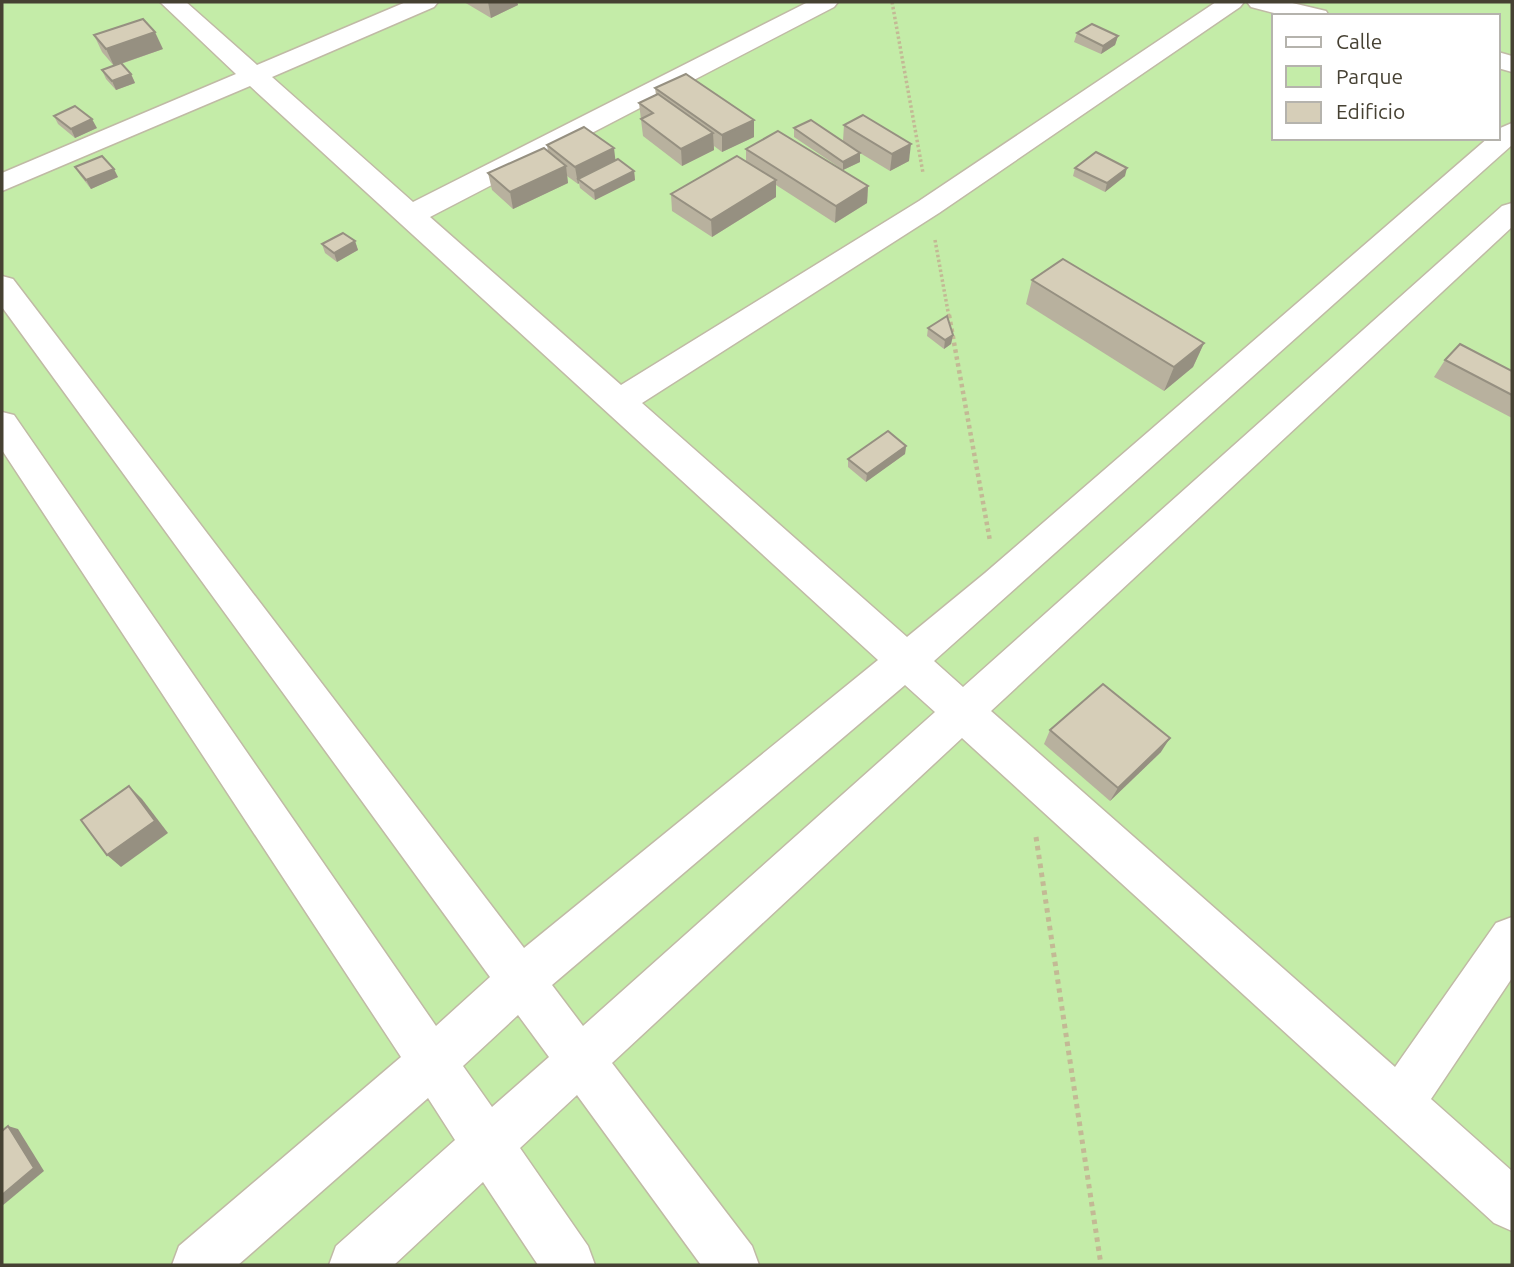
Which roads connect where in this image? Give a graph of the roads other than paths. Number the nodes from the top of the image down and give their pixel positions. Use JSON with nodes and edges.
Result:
{"nodes":[{"id":1,"x":172,"y":2,"type":"edge"},
{"id":2,"x":426,"y":2,"type":"edge"},
{"id":3,"x":826,"y":2,"type":"edge"},
{"id":4,"x":1232,"y":2,"type":"edge"},
{"id":5,"x":1259,"y":2,"type":"edge"},
{"id":6,"x":1309,"y":14,"type":"edge"},
{"id":7,"x":255,"y":76,"type":"junction"},
{"id":8,"x":1512,"y":131,"type":"edge"},
{"id":9,"x":2,"y":183,"type":"edge"},
{"id":10,"x":1512,"y":212,"type":"edge"},
{"id":11,"x":411,"y":215,"type":"junction"},
{"id":12,"x":2,"y":286,"type":"edge"},
{"id":13,"x":619,"y":402,"type":"junction"},
{"id":14,"x":2,"y":424,"type":"edge"},
{"id":15,"x":906,"y":659,"type":"junction"},
{"id":16,"x":966,"y":712,"type":"junction"},
{"id":17,"x":1512,"y":939,"type":"edge"},
{"id":18,"x":521,"y":981,"type":"junction"},
{"id":19,"x":580,"y":1060,"type":"junction"},
{"id":20,"x":432,"y":1062,"type":"junction"},
{"id":21,"x":1399,"y":1102,"type":"junction"},
{"id":22,"x":486,"y":1143,"type":"junction"},
{"id":23,"x":1512,"y":1205,"type":"edge"},
{"id":24,"x":198,"y":1265,"type":"edge"},
{"id":25,"x":355,"y":1265,"type":"edge"},
{"id":26,"x":569,"y":1265,"type":"edge"},
{"id":27,"x":733,"y":1265,"type":"edge"}],
"edges":[{"from":1,"to":7,"type":"street"},
{"from":2,"to":7,"type":"street"},
{"from":3,"to":11,"type":"street"},
{"from":4,"to":13,"type":"street"},
{"from":5,"to":6,"type":"street"},
{"from":7,"to":9,"type":"street"},
{"from":7,"to":11,"type":"street"},
{"from":8,"to":15,"type":"street"},
{"from":10,"to":16,"type":"street"},
{"from":11,"to":13,"type":"street"},
{"from":12,"to":18,"type":"street"},
{"from":13,"to":15,"type":"street"},
{"from":14,"to":20,"type":"street"},
{"from":15,"to":16,"type":"street"},
{"from":15,"to":18,"type":"street"},
{"from":16,"to":19,"type":"street"},
{"from":16,"to":21,"type":"street"},
{"from":17,"to":21,"type":"street"},
{"from":18,"to":19,"type":"street"},
{"from":18,"to":20,"type":"street"},
{"from":19,"to":22,"type":"street"},
{"from":19,"to":27,"type":"street"},
{"from":20,"to":22,"type":"street"},
{"from":20,"to":24,"type":"street"},
{"from":21,"to":23,"type":"street"},
{"from":22,"to":25,"type":"street"},
{"from":22,"to":26,"type":"street"}]}
